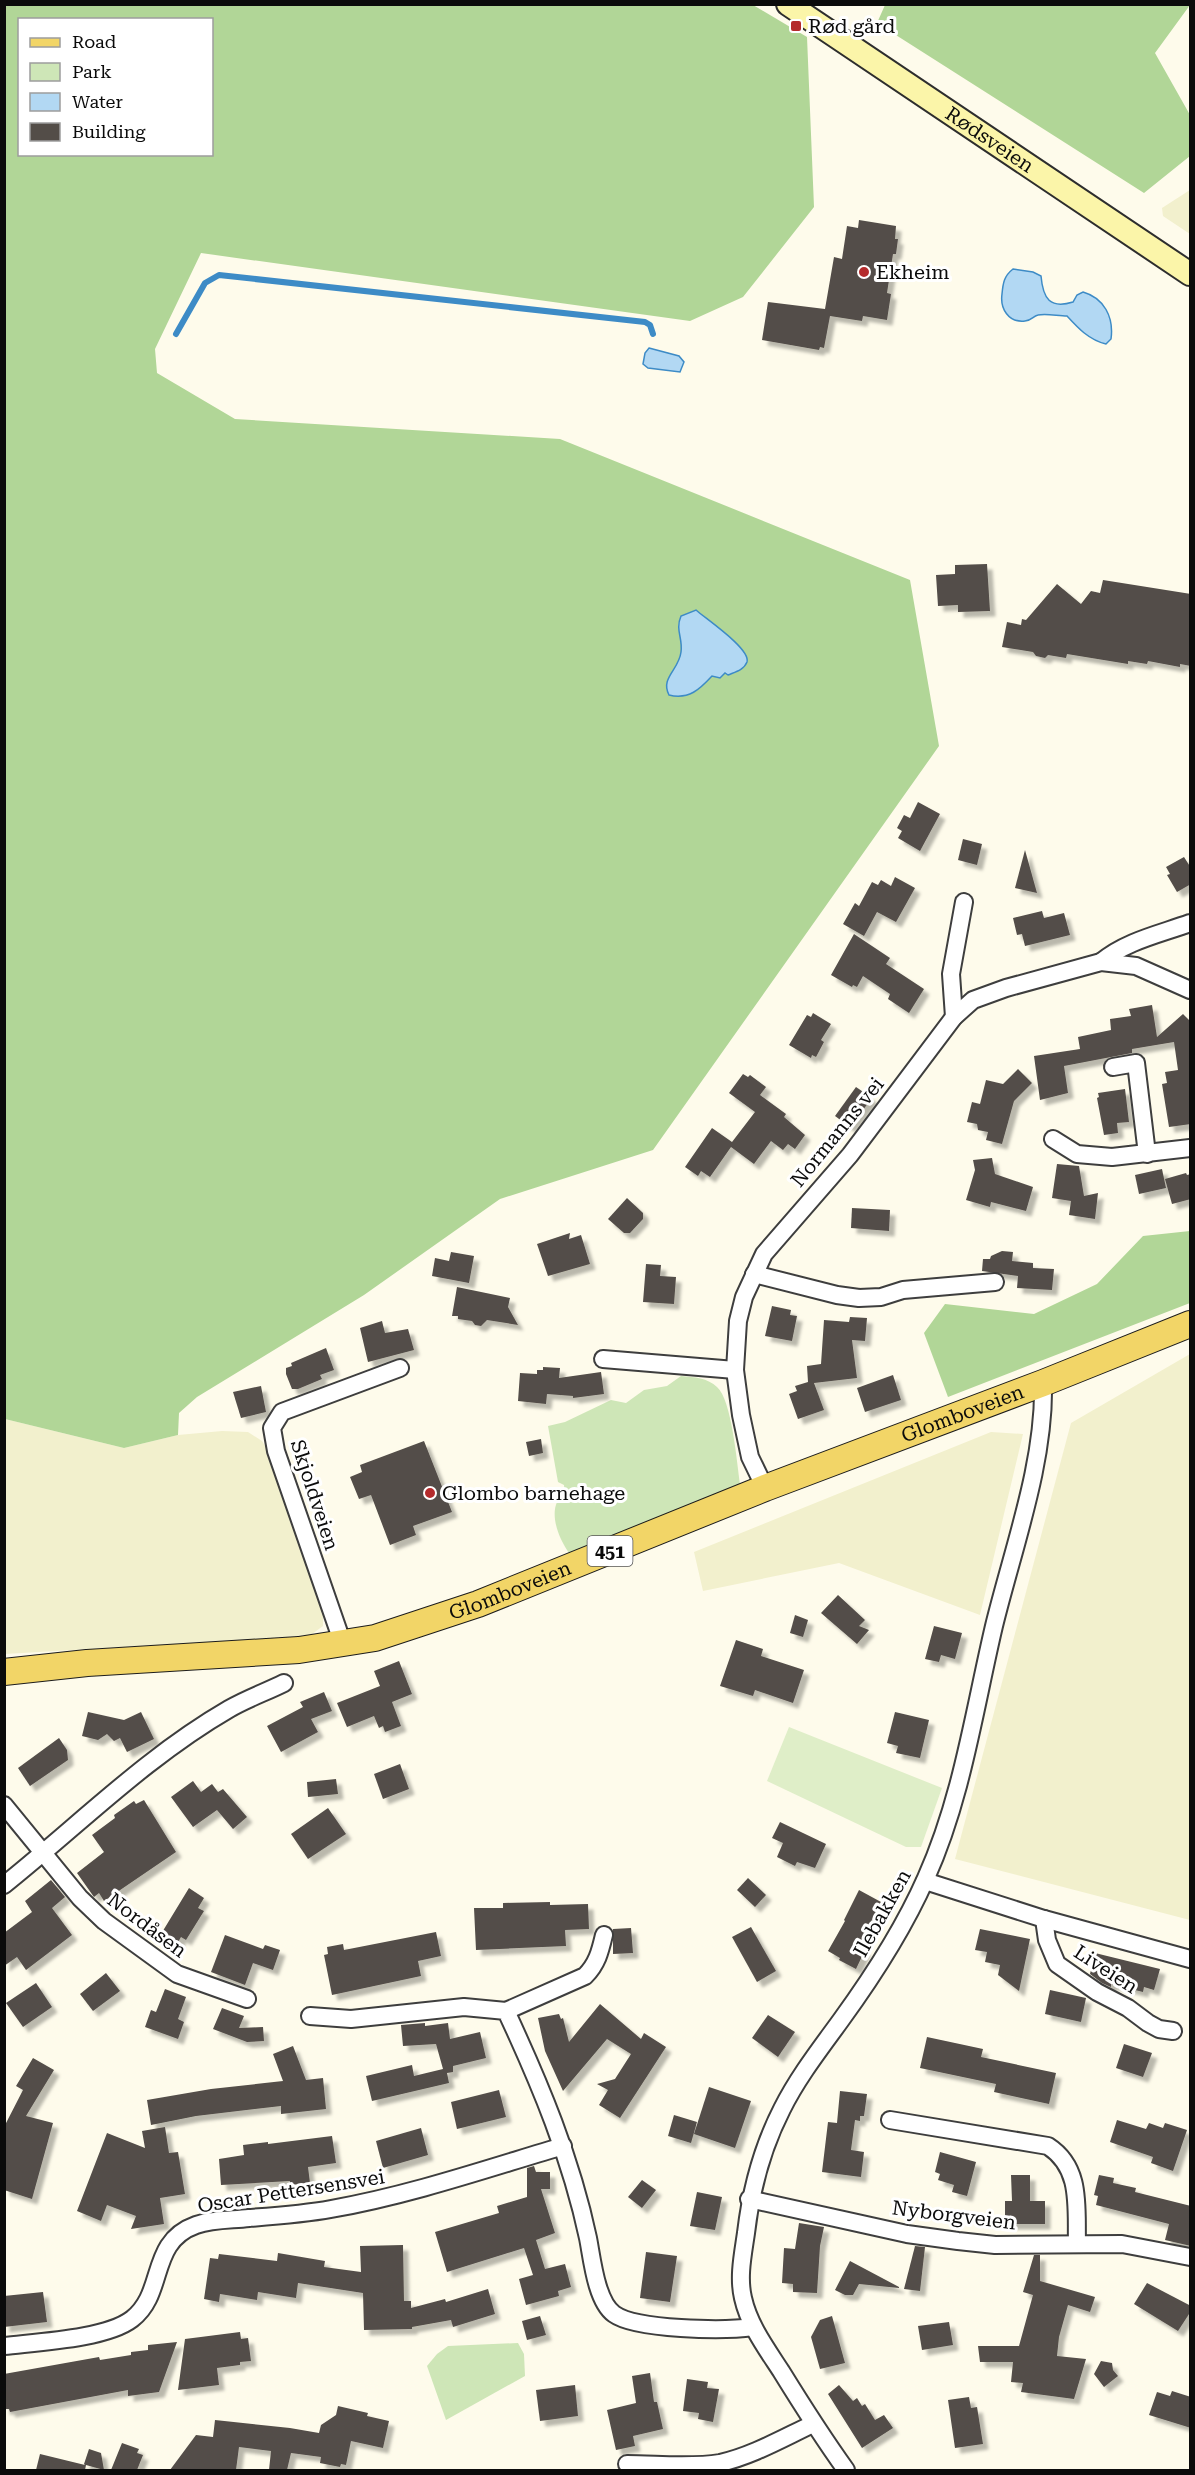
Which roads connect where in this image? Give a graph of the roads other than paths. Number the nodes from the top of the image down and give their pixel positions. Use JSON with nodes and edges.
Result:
{"nodes":[{"id":1,"x":788,"y":4,"type":"edge"},
{"id":2,"x":1191,"y":274,"type":"edge"},
{"id":3,"x":964,"y":902,"type":"dead end"},
{"id":4,"x":1191,"y":923,"type":"edge"},
{"id":5,"x":1101,"y":962,"type":"junction"},
{"id":6,"x":1191,"y":990,"type":"edge"},
{"id":7,"x":954,"y":1017,"type":"junction"},
{"id":8,"x":1113,"y":1067,"type":"dead end"},
{"id":9,"x":1053,"y":1139,"type":"dead end"},
{"id":10,"x":1191,"y":1148,"type":"edge"},
{"id":11,"x":1148,"y":1154,"type":"junction"},
{"id":12,"x":754,"y":1274,"type":"junction"},
{"id":13,"x":995,"y":1282,"type":"dead end"},
{"id":14,"x":1191,"y":1324,"type":"edge"},
{"id":15,"x":603,"y":1359,"type":"dead end"},
{"id":16,"x":400,"y":1368,"type":"dead end"},
{"id":17,"x":735,"y":1370,"type":"junction"},
{"id":18,"x":1043,"y":1383,"type":"junction"},
{"id":19,"x":765,"y":1488,"type":"junction"},
{"id":20,"x":343,"y":1644,"type":"junction"},
{"id":21,"x":4,"y":1672,"type":"edge"},
{"id":22,"x":284,"y":1683,"type":"dead end"},
{"id":23,"x":4,"y":1805,"type":"edge"},
{"id":24,"x":43,"y":1854,"type":"junction"},
{"id":25,"x":925,"y":1881,"type":"junction"},
{"id":26,"x":4,"y":1885,"type":"edge"},
{"id":27,"x":1044,"y":1919,"type":"junction"},
{"id":28,"x":604,"y":1935,"type":"dead end"},
{"id":29,"x":1191,"y":1959,"type":"edge"},
{"id":30,"x":247,"y":1999,"type":"dead end"},
{"id":31,"x":506,"y":2011,"type":"junction"},
{"id":32,"x":310,"y":2016,"type":"dead end"},
{"id":33,"x":1173,"y":2031,"type":"dead end"},
{"id":34,"x":890,"y":2120,"type":"dead end"},
{"id":35,"x":562,"y":2146,"type":"junction"},
{"id":36,"x":750,"y":2199,"type":"junction"},
{"id":37,"x":1077,"y":2243,"type":"junction"},
{"id":38,"x":1191,"y":2257,"type":"edge"},
{"id":39,"x":753,"y":2327,"type":"junction"},
{"id":40,"x":4,"y":2346,"type":"edge"},
{"id":41,"x":813,"y":2424,"type":"junction"},
{"id":42,"x":627,"y":2464,"type":"dead end"},
{"id":43,"x":846,"y":2470,"type":"edge"}],
"edges":[{"from":1,"to":2,"type":"street","name":"Rødsveien"},
{"from":3,"to":7,"type":"street"},
{"from":4,"to":5,"type":"street","name":"Normanns vei"},
{"from":5,"to":6,"type":"street","name":"Normanns vei"},
{"from":5,"to":7,"type":"street","name":"Normanns vei"},
{"from":7,"to":12,"type":"street","name":"Normanns vei"},
{"from":8,"to":11,"type":"street"},
{"from":9,"to":11,"type":"street"},
{"from":10,"to":11,"type":"street"},
{"from":12,"to":13,"type":"street"},
{"from":12,"to":17,"type":"street","name":"Normanns vei"},
{"from":14,"to":18,"type":"main road","name":"Glomboveien","number":"451"},
{"from":15,"to":17,"type":"street"},
{"from":16,"to":20,"type":"street","name":"Skjoldveien"},
{"from":17,"to":19,"type":"street","name":"Normanns vei"},
{"from":18,"to":19,"type":"main road","name":"Glomboveien","number":"451"},
{"from":18,"to":25,"type":"street","name":"Ilebakken"},
{"from":19,"to":20,"type":"main road","name":"Glomboveien","number":"451"},
{"from":20,"to":21,"type":"main road","name":"Glomboveien","number":"451"},
{"from":22,"to":24,"type":"street"},
{"from":23,"to":24,"type":"street","name":"Nordåsen"},
{"from":24,"to":26,"type":"street"},
{"from":24,"to":30,"type":"street","name":"Nordåsen"},
{"from":25,"to":27,"type":"street","name":"Liveien"},
{"from":25,"to":36,"type":"street","name":"Ilebakken"},
{"from":27,"to":29,"type":"street","name":"Liveien"},
{"from":27,"to":33,"type":"street","name":"Liveien"},
{"from":28,"to":31,"type":"street"},
{"from":31,"to":32,"type":"street"},
{"from":31,"to":35,"type":"street"},
{"from":34,"to":37,"type":"street"},
{"from":35,"to":39,"type":"street"},
{"from":35,"to":40,"type":"street","name":"Oscar Pettersensvei"},
{"from":36,"to":37,"type":"street","name":"Nyborgveien"},
{"from":36,"to":39,"type":"street","name":"Ilebakken"},
{"from":37,"to":38,"type":"street","name":"Nyborgveien"},
{"from":39,"to":41,"type":"street","name":"Ilebakken"},
{"from":41,"to":42,"type":"street"},
{"from":41,"to":43,"type":"street","name":"Ilebakken"}]}
